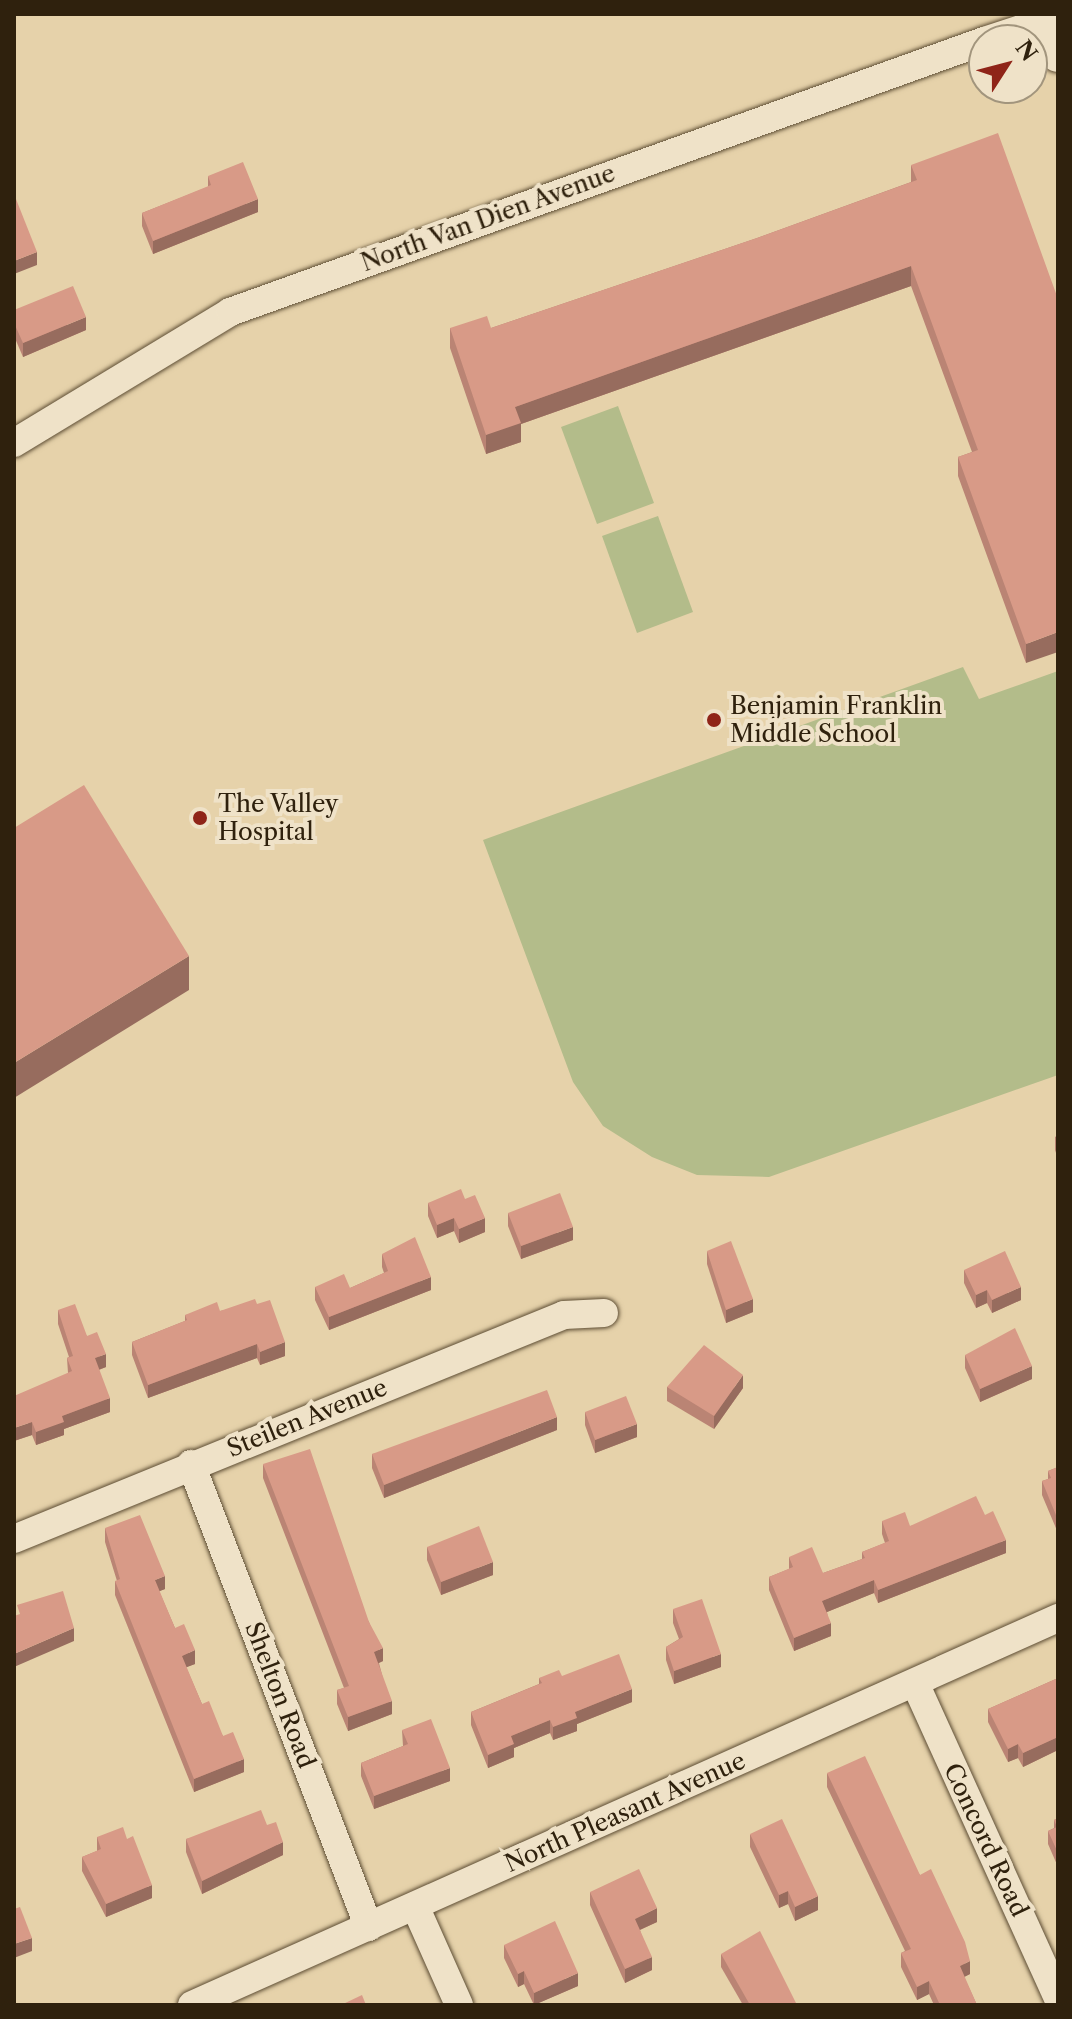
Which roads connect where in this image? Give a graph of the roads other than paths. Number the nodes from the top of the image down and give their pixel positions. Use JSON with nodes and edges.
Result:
{"nodes":[{"id":1,"x":1044,"y":18,"type":"edge"},
{"id":2,"x":968,"y":46,"type":"edge"},
{"id":3,"x":1058,"y":54,"type":"edge"},
{"id":4,"x":14,"y":443,"type":"edge"},
{"id":5,"x":604,"y":1313,"type":"dead end"},
{"id":6,"x":191,"y":1464,"type":"junction"},
{"id":7,"x":14,"y":1539,"type":"edge"},
{"id":8,"x":1058,"y":1618,"type":"edge"},
{"id":9,"x":915,"y":1683,"type":"junction"},
{"id":10,"x":415,"y":1906,"type":"junction"},
{"id":11,"x":369,"y":1927,"type":"junction"},
{"id":12,"x":1058,"y":1998,"type":"edge"},
{"id":13,"x":192,"y":2005,"type":"edge"},
{"id":14,"x":459,"y":2005,"type":"edge"}],
"edges":[{"from":1,"to":3,"type":"street"},
{"from":2,"to":4,"type":"street","name":"North Van Dien Avenue"},
{"from":5,"to":6,"type":"street","name":"Steilen Avenue"},
{"from":6,"to":7,"type":"street","name":"Steilen Avenue"},
{"from":6,"to":11,"type":"street","name":"Shelton Road"},
{"from":8,"to":9,"type":"street","name":"North Pleasant Avenue"},
{"from":9,"to":10,"type":"street","name":"North Pleasant Avenue"},
{"from":9,"to":12,"type":"street","name":"Concord Road"},
{"from":10,"to":11,"type":"street","name":"North Pleasant Avenue"},
{"from":10,"to":14,"type":"street"},
{"from":11,"to":13,"type":"street","name":"North Pleasant Avenue"}]}
